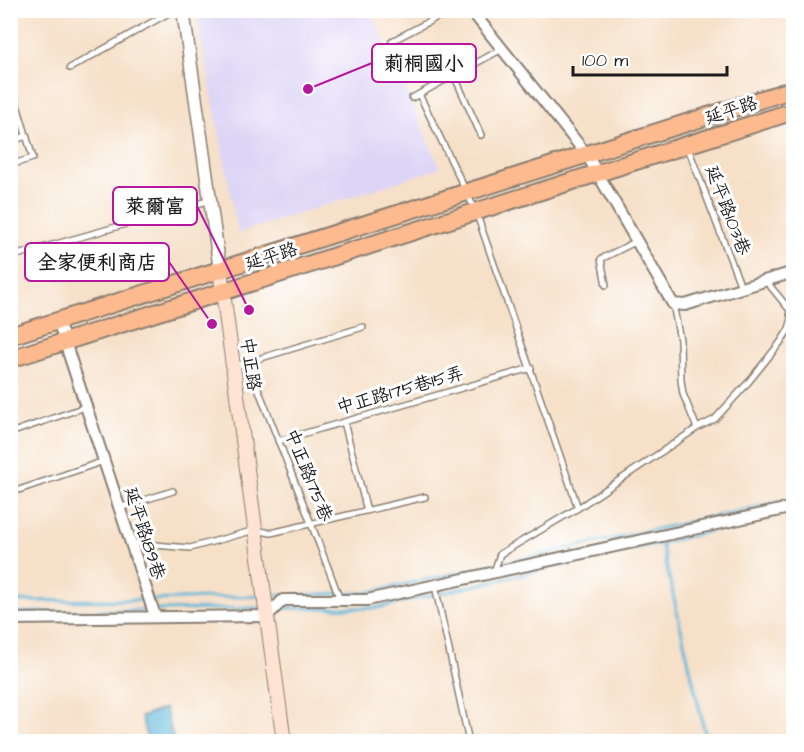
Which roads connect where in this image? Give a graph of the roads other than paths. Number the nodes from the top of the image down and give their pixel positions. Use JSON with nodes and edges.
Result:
{"nodes":[{"id":1,"x":174,"y":10,"type":"edge"},
{"id":2,"x":183,"y":10,"type":"edge"},
{"id":3,"x":452,"y":10,"type":"edge"},
{"id":4,"x":471,"y":10,"type":"edge"},
{"id":5,"x":392,"y":41,"type":"dead end"},
{"id":6,"x":502,"y":49,"type":"junction"},
{"id":7,"x":70,"y":68,"type":"dead end"},
{"id":8,"x":454,"y":75,"type":"junction"},
{"id":9,"x":10,"y":82,"type":"edge"},
{"id":10,"x":794,"y":89,"type":"edge"},
{"id":11,"x":419,"y":94,"type":"junction"},
{"id":12,"x":412,"y":98,"type":"dead end"},
{"id":13,"x":794,"y":111,"type":"edge"},
{"id":14,"x":481,"y":135,"type":"dead end"},
{"id":15,"x":27,"y":136,"type":"junction"},
{"id":16,"x":10,"y":141,"type":"edge"},
{"id":17,"x":687,"y":145,"type":"junction"},
{"id":18,"x":587,"y":155,"type":"junction"},
{"id":19,"x":10,"y":165,"type":"edge"},
{"id":20,"x":597,"y":172,"type":"junction"},
{"id":21,"x":465,"y":192,"type":"junction"},
{"id":22,"x":212,"y":200,"type":"junction"},
{"id":23,"x":476,"y":212,"type":"junction"},
{"id":24,"x":637,"y":241,"type":"junction"},
{"id":25,"x":10,"y":257,"type":"edge"},
{"id":26,"x":220,"y":270,"type":"junction"},
{"id":27,"x":794,"y":272,"type":"edge"},
{"id":28,"x":766,"y":280,"type":"junction"},
{"id":29,"x":606,"y":285,"type":"dead end"},
{"id":30,"x":741,"y":287,"type":"junction"},
{"id":31,"x":223,"y":292,"type":"junction"},
{"id":32,"x":673,"y":304,"type":"junction"},
{"id":33,"x":793,"y":314,"type":"edge"},
{"id":34,"x":58,"y":321,"type":"junction"},
{"id":35,"x":363,"y":327,"type":"dead end"},
{"id":36,"x":10,"y":336,"type":"edge"},
{"id":37,"x":65,"y":342,"type":"junction"},
{"id":38,"x":10,"y":359,"type":"edge"},
{"id":39,"x":248,"y":362,"type":"junction"},
{"id":40,"x":234,"y":366,"type":"junction"},
{"id":41,"x":531,"y":368,"type":"junction"},
{"id":42,"x":86,"y":407,"type":"junction"},
{"id":43,"x":344,"y":422,"type":"junction"},
{"id":44,"x":697,"y":428,"type":"junction"},
{"id":45,"x":10,"y":433,"type":"edge"},
{"id":46,"x":278,"y":441,"type":"junction"},
{"id":47,"x":104,"y":461,"type":"junction"},
{"id":48,"x":173,"y":491,"type":"dead end"},
{"id":49,"x":10,"y":493,"type":"edge"},
{"id":50,"x":425,"y":497,"type":"dead end"},
{"id":51,"x":794,"y":507,"type":"edge"},
{"id":52,"x":119,"y":508,"type":"junction"},
{"id":53,"x":578,"y":508,"type":"junction"},
{"id":54,"x":367,"y":511,"type":"junction"},
{"id":55,"x":312,"y":522,"type":"junction"},
{"id":56,"x":255,"y":530,"type":"junction"},
{"id":57,"x":131,"y":543,"type":"junction"},
{"id":58,"x":493,"y":573,"type":"junction"},
{"id":59,"x":435,"y":586,"type":"junction"},
{"id":60,"x":340,"y":600,"type":"junction"},
{"id":61,"x":155,"y":616,"type":"junction"},
{"id":62,"x":267,"y":616,"type":"junction"},
{"id":63,"x":10,"y":619,"type":"edge"},
{"id":64,"x":284,"y":741,"type":"edge"},
{"id":65,"x":469,"y":741,"type":"edge"}],
"edges":[{"from":1,"to":7,"type":"lane"},
{"from":2,"to":22,"type":"street","name":"中正路"},
{"from":3,"to":5,"type":"lane"},
{"from":4,"to":6,"type":"street"},
{"from":6,"to":8,"type":"lane"},
{"from":6,"to":18,"type":"street"},
{"from":8,"to":11,"type":"lane"},
{"from":8,"to":14,"type":"lane"},
{"from":9,"to":15,"type":"lane"},
{"from":10,"to":18,"type":"main road","name":"延平路"},
{"from":11,"to":12,"type":"lane"},
{"from":11,"to":21,"type":"lane"},
{"from":13,"to":17,"type":"main road","name":"延平路"},
{"from":15,"to":16,"type":"lane"},
{"from":15,"to":19,"type":"lane"},
{"from":17,"to":20,"type":"main road","name":"延平路"},
{"from":17,"to":30,"type":"lane","name":"延平路103巷"},
{"from":18,"to":20,"type":"street"},
{"from":18,"to":21,"type":"main road","name":"延平路"},
{"from":20,"to":23,"type":"main road","name":"延平路"},
{"from":20,"to":24,"type":"street"},
{"from":21,"to":23,"type":"lane"},
{"from":21,"to":26,"type":"main road","name":"延平路"},
{"from":22,"to":25,"type":"lane"},
{"from":22,"to":26,"type":"street","name":"中正路"},
{"from":23,"to":31,"type":"main road","name":"延平路"},
{"from":23,"to":41,"type":"lane"},
{"from":24,"to":29,"type":"lane"},
{"from":24,"to":32,"type":"street"},
{"from":26,"to":31,"type":"main road","name":"中正路"},
{"from":26,"to":34,"type":"main road","name":"延平路"},
{"from":27,"to":28,"type":"street"},
{"from":28,"to":30,"type":"street"},
{"from":28,"to":33,"type":"lane"},
{"from":30,"to":32,"type":"street"},
{"from":31,"to":37,"type":"main road","name":"延平路"},
{"from":31,"to":40,"type":"main road","name":"中正路"},
{"from":32,"to":44,"type":"lane"},
{"from":33,"to":44,"type":"lane"},
{"from":34,"to":36,"type":"main road","name":"延平路"},
{"from":34,"to":37,"type":"street","name":"延平路189巷"},
{"from":35,"to":39,"type":"lane"},
{"from":37,"to":38,"type":"main road","name":"延平路"},
{"from":37,"to":42,"type":"street","name":"延平路189巷"},
{"from":39,"to":40,"type":"lane"},
{"from":39,"to":46,"type":"lane","name":"中正路175巷"},
{"from":40,"to":56,"type":"main road","name":"中正路"},
{"from":41,"to":43,"type":"lane","name":"中正路175巷15弄"},
{"from":41,"to":53,"type":"lane"},
{"from":42,"to":45,"type":"lane"},
{"from":42,"to":47,"type":"street","name":"延平路189巷"},
{"from":43,"to":46,"type":"lane","name":"中正路175巷15弄"},
{"from":43,"to":54,"type":"lane"},
{"from":44,"to":53,"type":"lane"},
{"from":46,"to":55,"type":"lane","name":"中正路175巷"},
{"from":47,"to":49,"type":"lane"},
{"from":47,"to":52,"type":"street","name":"延平路189巷"},
{"from":48,"to":52,"type":"lane"},
{"from":50,"to":54,"type":"lane"},
{"from":51,"to":58,"type":"street"},
{"from":52,"to":57,"type":"street","name":"延平路189巷"},
{"from":53,"to":58,"type":"lane"},
{"from":54,"to":55,"type":"lane"},
{"from":55,"to":56,"type":"lane"},
{"from":55,"to":60,"type":"lane","name":"中正路175巷"},
{"from":56,"to":57,"type":"lane"},
{"from":56,"to":62,"type":"main road","name":"中正路"},
{"from":57,"to":61,"type":"street","name":"延平路189巷"},
{"from":58,"to":59,"type":"street"},
{"from":59,"to":60,"type":"street"},
{"from":59,"to":65,"type":"lane"},
{"from":60,"to":62,"type":"street"},
{"from":61,"to":62,"type":"street"},
{"from":61,"to":63,"type":"street"},
{"from":62,"to":64,"type":"main road","name":"中正路"}]}
